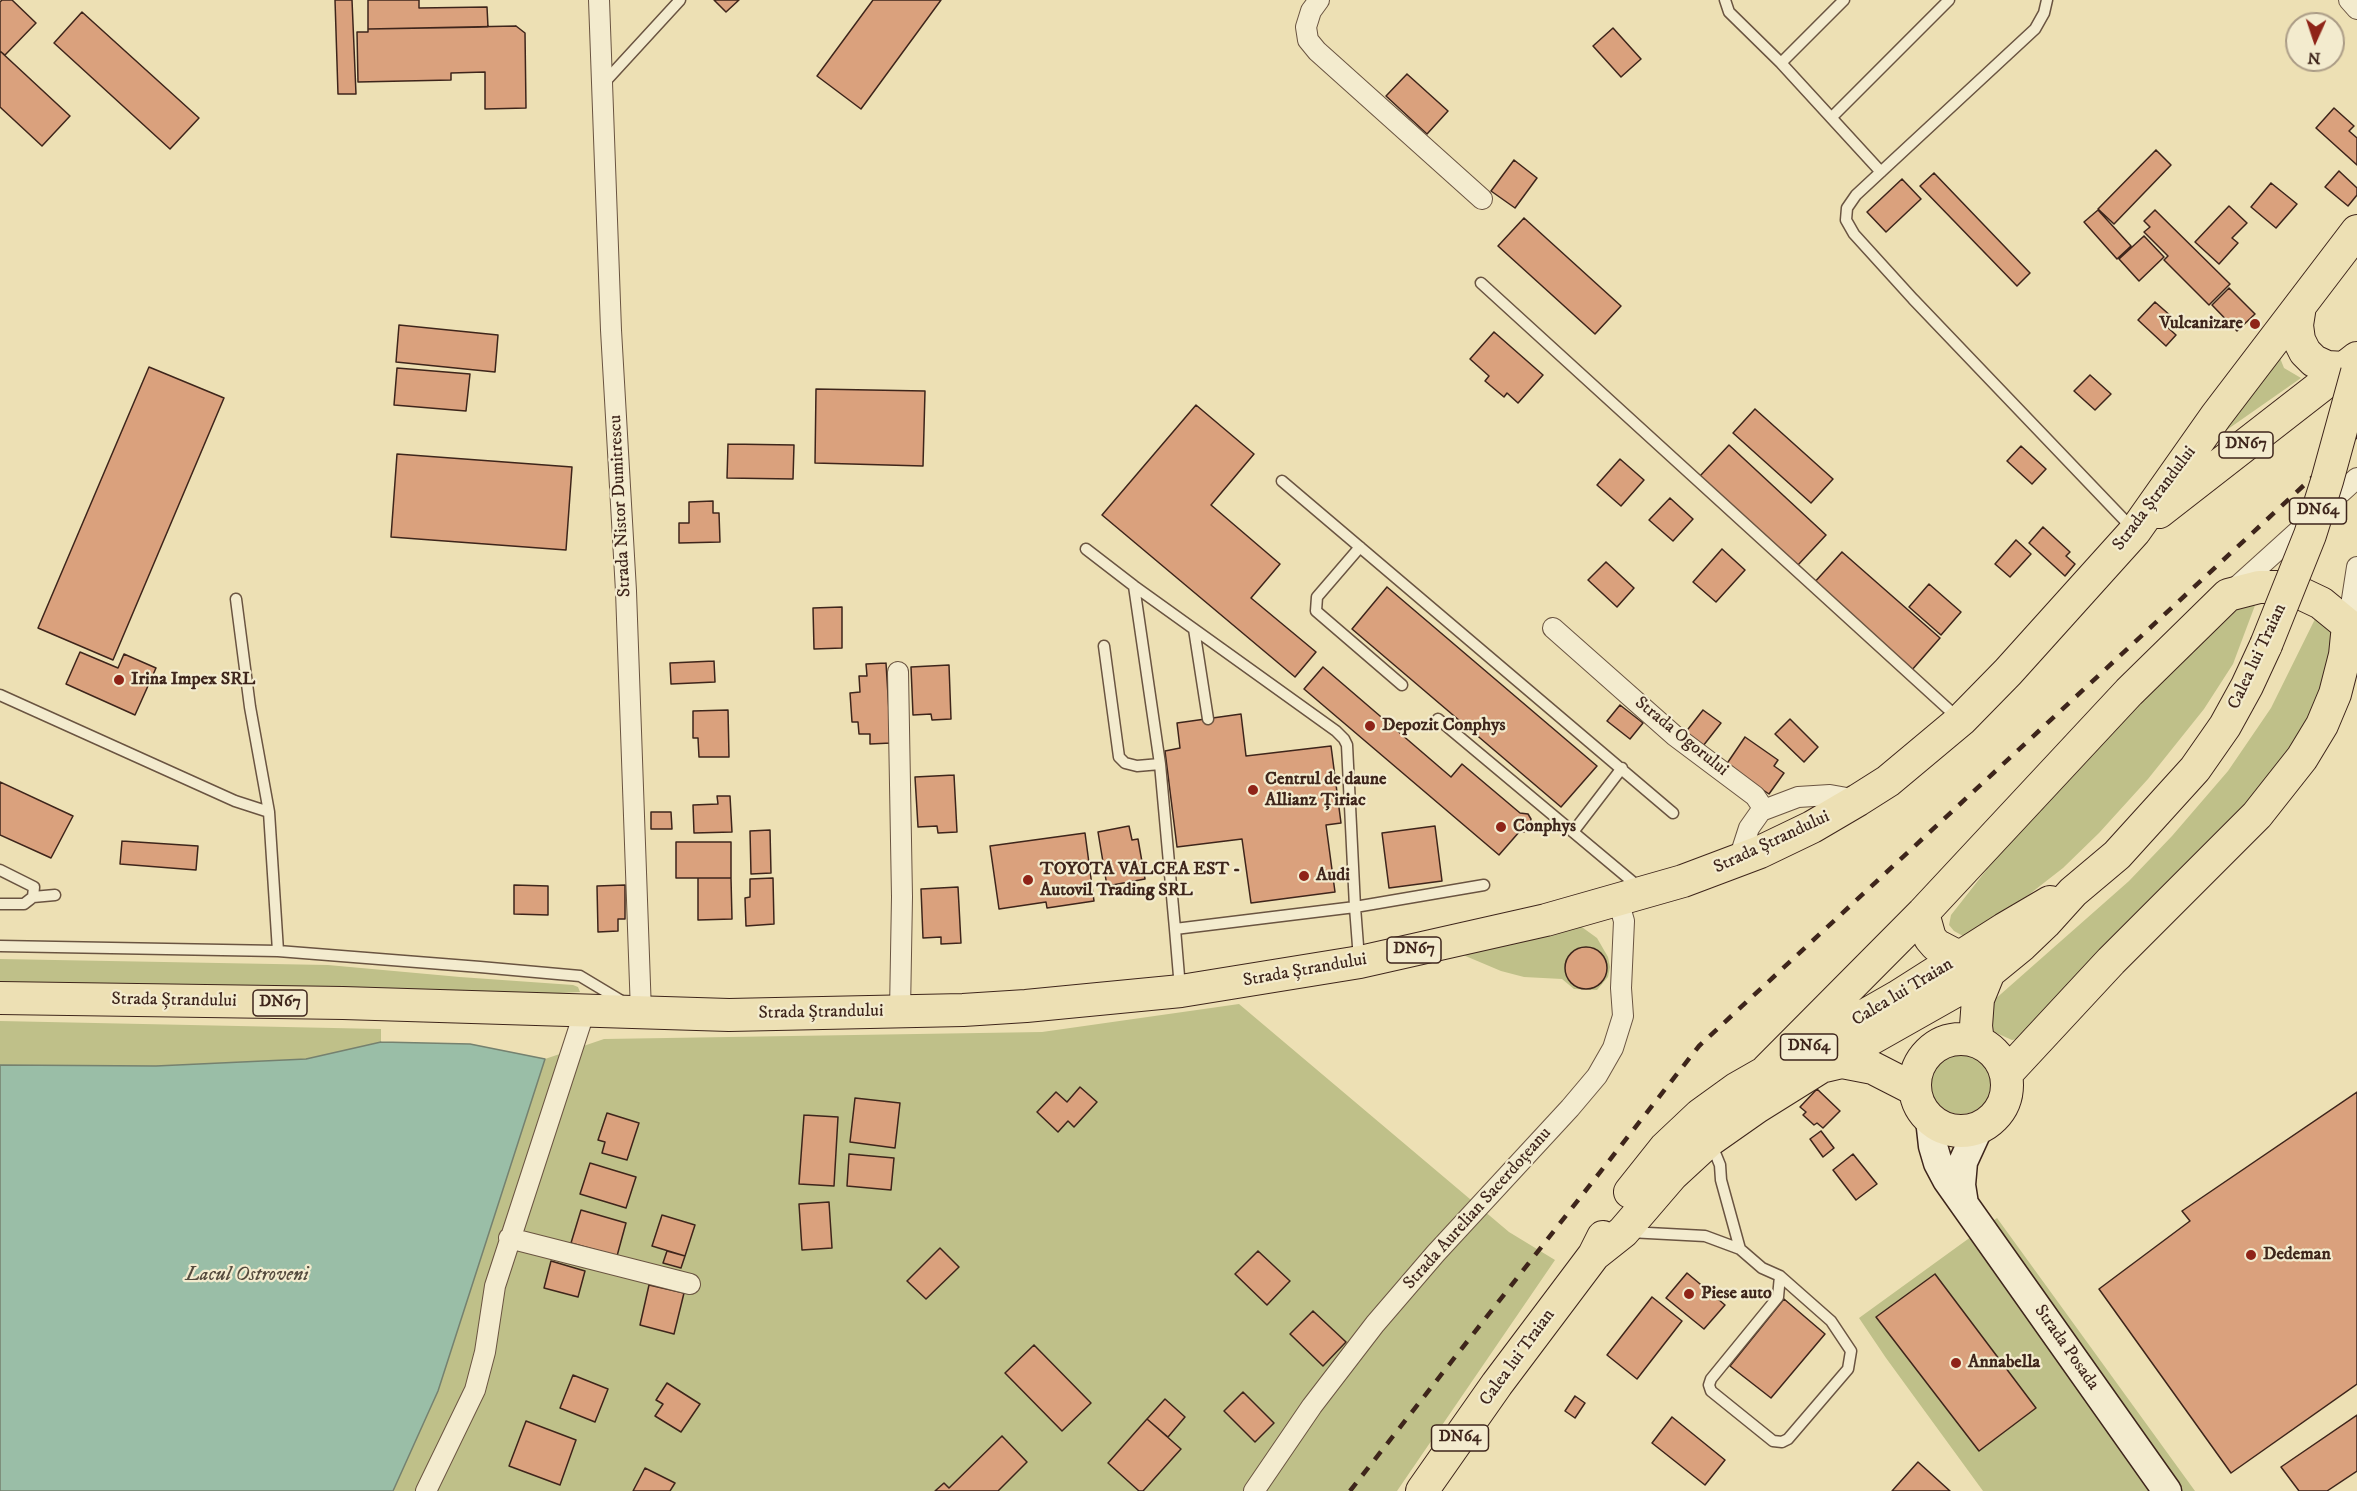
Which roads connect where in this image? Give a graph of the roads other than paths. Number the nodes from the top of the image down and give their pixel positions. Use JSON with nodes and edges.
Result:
{"nodes":[{"id":1,"x":599,"y":0,"type":"edge"},
{"id":2,"x":680,"y":0,"type":"edge"},
{"id":3,"x":1319,"y":0,"type":"edge"},
{"id":4,"x":1725,"y":0,"type":"edge"},
{"id":5,"x":1844,"y":0,"type":"edge"},
{"id":6,"x":1949,"y":0,"type":"edge"},
{"id":7,"x":2047,"y":0,"type":"edge"},
{"id":8,"x":2349,"y":0,"type":"edge"},
{"id":9,"x":2357,"y":9,"type":"edge"},
{"id":10,"x":1781,"y":63,"type":"junction"},
{"id":11,"x":602,"y":85,"type":"junction"},
{"id":12,"x":1832,"y":117,"type":"junction"},
{"id":13,"x":1881,"y":172,"type":"junction"},
{"id":14,"x":1482,"y":200,"type":"dead end"},
{"id":15,"x":2357,"y":231,"type":"edge"},
{"id":16,"x":1481,"y":283,"type":"dead end"},
{"id":17,"x":2300,"y":306,"type":"junction"},
{"id":18,"x":2353,"y":366,"type":"edge"},
{"id":19,"x":2357,"y":478,"type":"edge"},
{"id":20,"x":1282,"y":481,"type":"dead end"},
{"id":21,"x":2135,"y":531,"type":"junction"},
{"id":22,"x":1360,"y":547,"type":"junction"},
{"id":23,"x":1086,"y":549,"type":"dead end"},
{"id":24,"x":2357,"y":567,"type":"edge"},
{"id":25,"x":1134,"y":586,"type":"junction"},
{"id":26,"x":2228,"y":595,"type":"junction"},
{"id":27,"x":236,"y":599,"type":"dead end"},
{"id":28,"x":1553,"y":628,"type":"dead end"},
{"id":29,"x":1194,"y":629,"type":"junction"},
{"id":30,"x":2352,"y":630,"type":"edge"},
{"id":31,"x":1104,"y":646,"type":"dead end"},
{"id":32,"x":898,"y":672,"type":"dead end"},
{"id":33,"x":1402,"y":685,"type":"dead end"},
{"id":34,"x":0,"y":694,"type":"edge"},
{"id":35,"x":1208,"y":719,"type":"dead end"},
{"id":36,"x":1438,"y":719,"type":"dead end"},
{"id":37,"x":1961,"y":720,"type":"junction"},
{"id":38,"x":1160,"y":764,"type":"junction"},
{"id":39,"x":1622,"y":768,"type":"junction"},
{"id":40,"x":1858,"y":801,"type":"junction"},
{"id":41,"x":1761,"y":811,"type":"junction"},
{"id":42,"x":269,"y":812,"type":"junction"},
{"id":43,"x":1673,"y":813,"type":"dead end"},
{"id":44,"x":1573,"y":832,"type":"junction"},
{"id":45,"x":1738,"y":862,"type":"junction"},
{"id":46,"x":0,"y":870,"type":"edge"},
{"id":47,"x":1484,"y":885,"type":"dead end"},
{"id":48,"x":2073,"y":892,"type":"junction"},
{"id":49,"x":55,"y":895,"type":"dead end"},
{"id":50,"x":1632,"y":896,"type":"junction"},
{"id":51,"x":33,"y":897,"type":"junction"},
{"id":52,"x":0,"y":904,"type":"edge"},
{"id":53,"x":1355,"y":907,"type":"junction"},
{"id":54,"x":1923,"y":913,"type":"junction"},
{"id":55,"x":1175,"y":929,"type":"junction"},
{"id":56,"x":0,"y":946,"type":"edge"},
{"id":57,"x":278,"y":951,"type":"junction"},
{"id":58,"x":1961,"y":958,"type":"junction"},
{"id":59,"x":1360,"y":962,"type":"junction"},
{"id":60,"x":1989,"y":972,"type":"junction"},
{"id":61,"x":1181,"y":991,"type":"junction"},
{"id":62,"x":0,"y":998,"type":"edge"},
{"id":63,"x":585,"y":1010,"type":"junction"},
{"id":64,"x":900,"y":1011,"type":"junction"},
{"id":65,"x":641,"y":1012,"type":"junction"},
{"id":66,"x":1978,"y":1042,"type":"junction"},
{"id":67,"x":1821,"y":1067,"type":"junction"},
{"id":68,"x":1767,"y":1070,"type":"junction"},
{"id":69,"x":2006,"y":1074,"type":"junction"},
{"id":70,"x":1914,"y":1089,"type":"junction"},
{"id":71,"x":1930,"y":1119,"type":"junction"},
{"id":72,"x":1978,"y":1127,"type":"junction"},
{"id":73,"x":1710,"y":1140,"type":"junction"},
{"id":74,"x":1964,"y":1206,"type":"junction"},
{"id":75,"x":1623,"y":1232,"type":"junction"},
{"id":76,"x":510,"y":1238,"type":"junction"},
{"id":77,"x":1740,"y":1249,"type":"junction"},
{"id":78,"x":1594,"y":1256,"type":"junction"},
{"id":79,"x":1780,"y":1276,"type":"junction"},
{"id":80,"x":690,"y":1284,"type":"dead end"},
{"id":81,"x":426,"y":1491,"type":"edge"},
{"id":82,"x":1254,"y":1491,"type":"edge"},
{"id":83,"x":1422,"y":1491,"type":"edge"},
{"id":84,"x":2167,"y":1491,"type":"edge"}],
"edges":[{"from":1,"to":11,"type":"street","name":"Strada Nistor Dumitrescu"},
{"from":2,"to":11,"type":"lane"},
{"from":3,"to":14,"type":"street"},
{"from":4,"to":10,"type":"lane"},
{"from":5,"to":10,"type":"lane"},
{"from":6,"to":12,"type":"lane"},
{"from":7,"to":13,"type":"lane"},
{"from":8,"to":9,"type":"street"},
{"from":10,"to":12,"type":"lane"},
{"from":11,"to":65,"type":"street","name":"Strada Nistor Dumitrescu"},
{"from":12,"to":13,"type":"lane"},
{"from":13,"to":21,"type":"lane"},
{"from":15,"to":17,"type":"main road","name":"Strada Ștrandului","number":"DN67"},
{"from":16,"to":37,"type":"lane"},
{"from":17,"to":18,"type":"main road"},
{"from":17,"to":21,"type":"main road","name":"Strada Ștrandului","number":"DN67"},
{"from":18,"to":21,"type":"main road","number":"DN67"},
{"from":18,"to":48,"type":"main road","name":"Calea lui Traian","number":"DN64","bridge":true},
{"from":19,"to":26,"type":"street"},
{"from":20,"to":22,"type":"lane"},
{"from":21,"to":37,"type":"main road","name":"Strada Ștrandului","number":"DN67"},
{"from":22,"to":33,"type":"lane"},
{"from":22,"to":39,"type":"lane"},
{"from":23,"to":25,"type":"lane"},
{"from":24,"to":30,"type":"street"},
{"from":25,"to":29,"type":"lane"},
{"from":25,"to":38,"type":"lane"},
{"from":26,"to":30,"type":"main road"},
{"from":26,"to":54,"type":"main road"},
{"from":27,"to":42,"type":"lane"},
{"from":28,"to":41,"type":"street","name":"Strada Ogorului"},
{"from":29,"to":35,"type":"lane"},
{"from":29,"to":53,"type":"lane"},
{"from":30,"to":69,"type":"main road"},
{"from":31,"to":38,"type":"lane"},
{"from":32,"to":64,"type":"street"},
{"from":34,"to":42,"type":"lane"},
{"from":36,"to":44,"type":"lane"},
{"from":37,"to":40,"type":"main road","name":"Strada Ștrandului","number":"DN67"},
{"from":38,"to":55,"type":"lane"},
{"from":39,"to":43,"type":"lane"},
{"from":39,"to":44,"type":"lane"},
{"from":40,"to":41,"type":"street"},
{"from":40,"to":45,"type":"main road","name":"Strada Ștrandului","number":"DN67"},
{"from":41,"to":45,"type":"street"},
{"from":42,"to":57,"type":"lane"},
{"from":44,"to":50,"type":"lane"},
{"from":45,"to":50,"type":"main road","name":"Strada Ștrandului","number":"DN67"},
{"from":46,"to":51,"type":"lane"},
{"from":47,"to":53,"type":"lane"},
{"from":48,"to":58,"type":"main road","name":"Calea lui Traian","number":"DN64"},
{"from":48,"to":60,"type":"main road","name":"Calea lui Traian","number":"DN64"},
{"from":49,"to":51,"type":"lane"},
{"from":50,"to":59,"type":"main road","name":"Strada Ștrandului","number":"DN67"},
{"from":50,"to":82,"type":"street","name":"Strada Aurelian Sacerdoțeanu"},
{"from":51,"to":52,"type":"lane"},
{"from":53,"to":55,"type":"lane"},
{"from":53,"to":59,"type":"lane"},
{"from":54,"to":58,"type":"main road"},
{"from":54,"to":68,"type":"main road"},
{"from":55,"to":61,"type":"lane"},
{"from":56,"to":57,"type":"lane"},
{"from":57,"to":65,"type":"lane"},
{"from":58,"to":68,"type":"main road","name":"Calea lui Traian","number":"DN64"},
{"from":59,"to":61,"type":"main road","name":"Strada Ștrandului","number":"DN67"},
{"from":60,"to":66,"type":"main road"},
{"from":60,"to":67,"type":"main road","name":"Calea lui Traian","number":"DN64"},
{"from":61,"to":64,"type":"main road","name":"Strada Ștrandului","number":"DN67"},
{"from":62,"to":63,"type":"main road","name":"Strada Ștrandului","number":"DN67"},
{"from":63,"to":65,"type":"main road","name":"Strada Ștrandului","number":"DN67"},
{"from":63,"to":76,"type":"street"},
{"from":64,"to":65,"type":"main road","name":"Strada Ștrandului","number":"DN67"},
{"from":66,"to":69,"type":"main road"},
{"from":66,"to":70,"type":"main road"},
{"from":67,"to":70,"type":"main road"},
{"from":67,"to":73,"type":"main road","name":"Calea lui Traian","number":"DN64"},
{"from":68,"to":78,"type":"main road","name":"Calea lui Traian","number":"DN64"},
{"from":69,"to":72,"type":"main road"},
{"from":70,"to":71,"type":"main road"},
{"from":71,"to":72,"type":"main road"},
{"from":71,"to":74,"type":"street","name":"Strada Posada"},
{"from":72,"to":74,"type":"street"},
{"from":73,"to":75,"type":"main road","name":"Calea lui Traian","number":"DN64"},
{"from":73,"to":77,"type":"lane"},
{"from":74,"to":84,"type":"street","name":"Strada Posada"},
{"from":75,"to":77,"type":"lane"},
{"from":75,"to":78,"type":"main road","name":"Calea lui Traian","number":"DN64"},
{"from":76,"to":80,"type":"street"},
{"from":76,"to":81,"type":"street"},
{"from":77,"to":79,"type":"lane"},
{"from":78,"to":83,"type":"main road","name":"Calea lui Traian","number":"DN64"},
{"from":79,"to":79,"type":"lane"}]}
